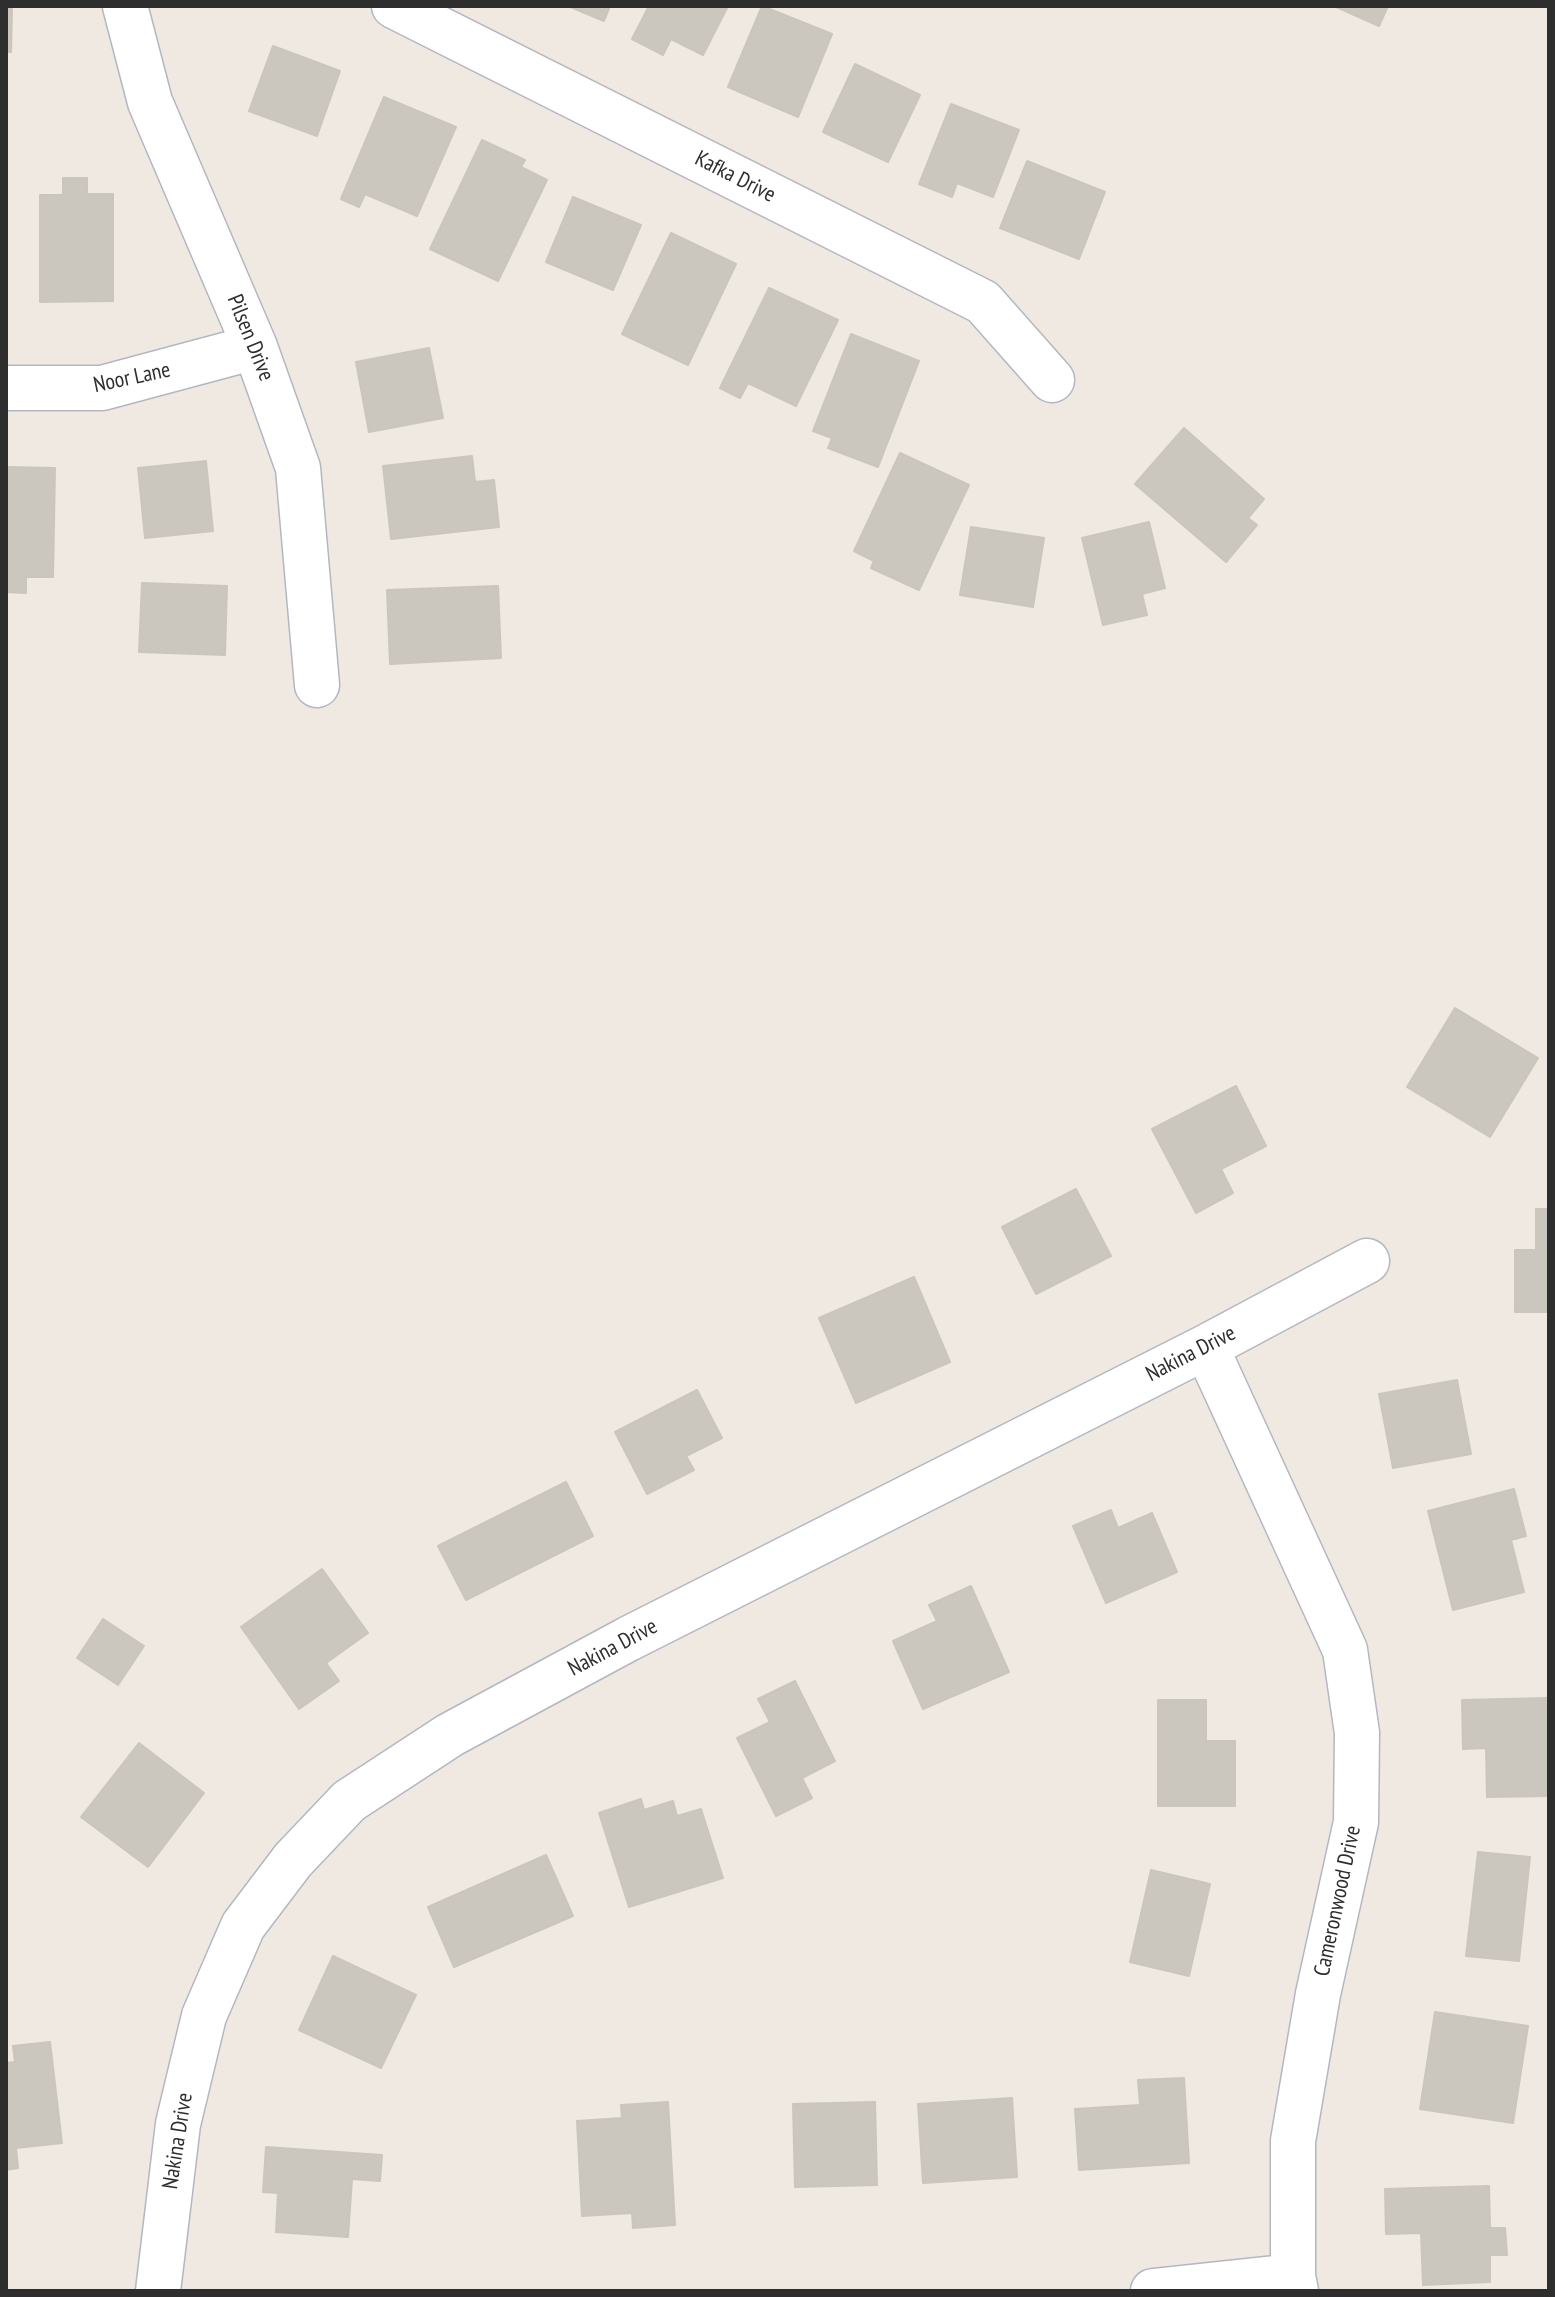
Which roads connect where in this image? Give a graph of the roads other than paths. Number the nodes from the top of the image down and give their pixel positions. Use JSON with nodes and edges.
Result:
{"nodes":[{"id":1,"x":125,"y":6,"type":"edge"},
{"id":2,"x":394,"y":6,"type":"edge"},
{"id":3,"x":255,"y":347,"type":"junction"},
{"id":4,"x":1052,"y":380,"type":"dead end"},
{"id":5,"x":6,"y":388,"type":"edge"},
{"id":6,"x":317,"y":685,"type":"dead end"},
{"id":7,"x":1367,"y":1261,"type":"dead end"},
{"id":8,"x":1206,"y":1347,"type":"junction"},
{"id":9,"x":1294,"y":2283,"type":"edge"},
{"id":10,"x":158,"y":2291,"type":"edge"},
{"id":11,"x":1153,"y":2291,"type":"edge"}],
"edges":[{"from":1,"to":3,"type":"street","name":"Pilsen Drive"},
{"from":2,"to":4,"type":"street","name":"Kafka Drive"},
{"from":3,"to":5,"type":"street","name":"Noor Lane"},
{"from":3,"to":6,"type":"street","name":"Pilsen Drive"},
{"from":7,"to":8,"type":"street","name":"Nakina Drive"},
{"from":8,"to":9,"type":"street","name":"Cameronwood Drive"},
{"from":8,"to":10,"type":"street","name":"Nakina Drive"},
{"from":9,"to":11,"type":"street"}]}
